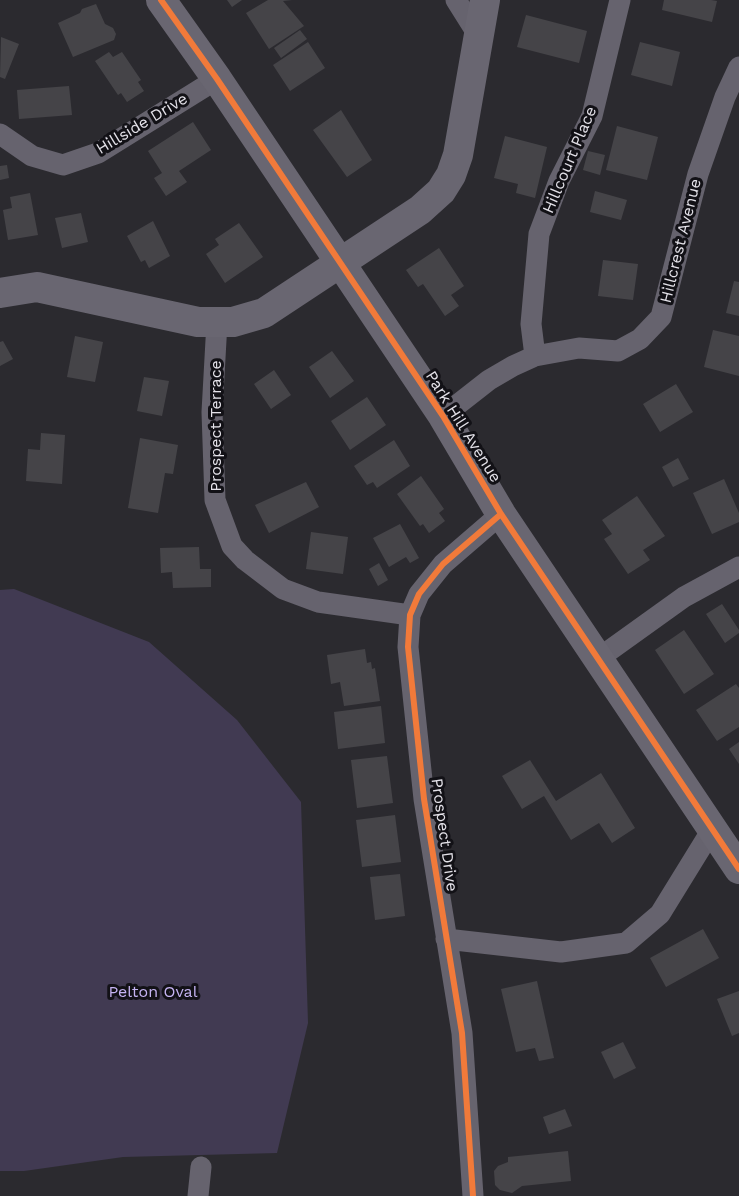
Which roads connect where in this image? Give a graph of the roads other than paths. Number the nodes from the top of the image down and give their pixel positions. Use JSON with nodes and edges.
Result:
{"nodes":[{"id":1,"x":161,"y":0,"type":"edge"},
{"id":2,"x":456,"y":0,"type":"edge"},
{"id":3,"x":485,"y":0,"type":"edge"},
{"id":4,"x":620,"y":0,"type":"edge"},
{"id":5,"x":478,"y":35,"type":"junction"},
{"id":6,"x":739,"y":67,"type":"edge"},
{"id":7,"x":217,"y":79,"type":"junction"},
{"id":8,"x":0,"y":134,"type":"edge"},
{"id":9,"x":341,"y":265,"type":"junction"},
{"id":10,"x":0,"y":293,"type":"edge"},
{"id":11,"x":217,"y":322,"type":"junction"},
{"id":12,"x":535,"y":356,"type":"junction"},
{"id":13,"x":443,"y":416,"type":"junction"},
{"id":14,"x":501,"y":514,"type":"junction"},
{"id":15,"x":739,"y":567,"type":"edge"},
{"id":16,"x":410,"y":615,"type":"junction"},
{"id":17,"x":599,"y":658,"type":"junction"},
{"id":18,"x":713,"y":828,"type":"junction"},
{"id":19,"x":739,"y":869,"type":"edge"},
{"id":20,"x":446,"y":939,"type":"junction"},
{"id":21,"x":201,"y":1167,"type":"dead end"},
{"id":22,"x":198,"y":1196,"type":"edge"},
{"id":23,"x":473,"y":1196,"type":"edge"}],
"edges":[{"from":1,"to":7,"type":"street","name":"Park Hill Avenue"},
{"from":2,"to":5,"type":"street"},
{"from":3,"to":5,"type":"street"},
{"from":4,"to":12,"type":"street","name":"Hillcourt Place"},
{"from":5,"to":9,"type":"street"},
{"from":6,"to":12,"type":"street","name":"Hillcrest Avenue"},
{"from":7,"to":8,"type":"street","name":"Hillside Drive"},
{"from":7,"to":9,"type":"street","name":"Park Hill Avenue"},
{"from":9,"to":11,"type":"street"},
{"from":9,"to":13,"type":"street","name":"Park Hill Avenue"},
{"from":10,"to":11,"type":"street"},
{"from":11,"to":16,"type":"street","name":"Prospect Terrace"},
{"from":12,"to":13,"type":"street","name":"Hillcrest Avenue"},
{"from":13,"to":14,"type":"street","name":"Park Hill Avenue"},
{"from":14,"to":16,"type":"street","name":"Prospect Drive"},
{"from":14,"to":17,"type":"street","name":"Park Hill Avenue"},
{"from":15,"to":17,"type":"street"},
{"from":16,"to":20,"type":"street","name":"Prospect Drive"},
{"from":17,"to":18,"type":"street","name":"Park Hill Avenue"},
{"from":18,"to":19,"type":"street","name":"Park Hill Avenue"},
{"from":18,"to":20,"type":"street"},
{"from":20,"to":23,"type":"street","name":"Prospect Drive"},
{"from":21,"to":22,"type":"street"}]}
